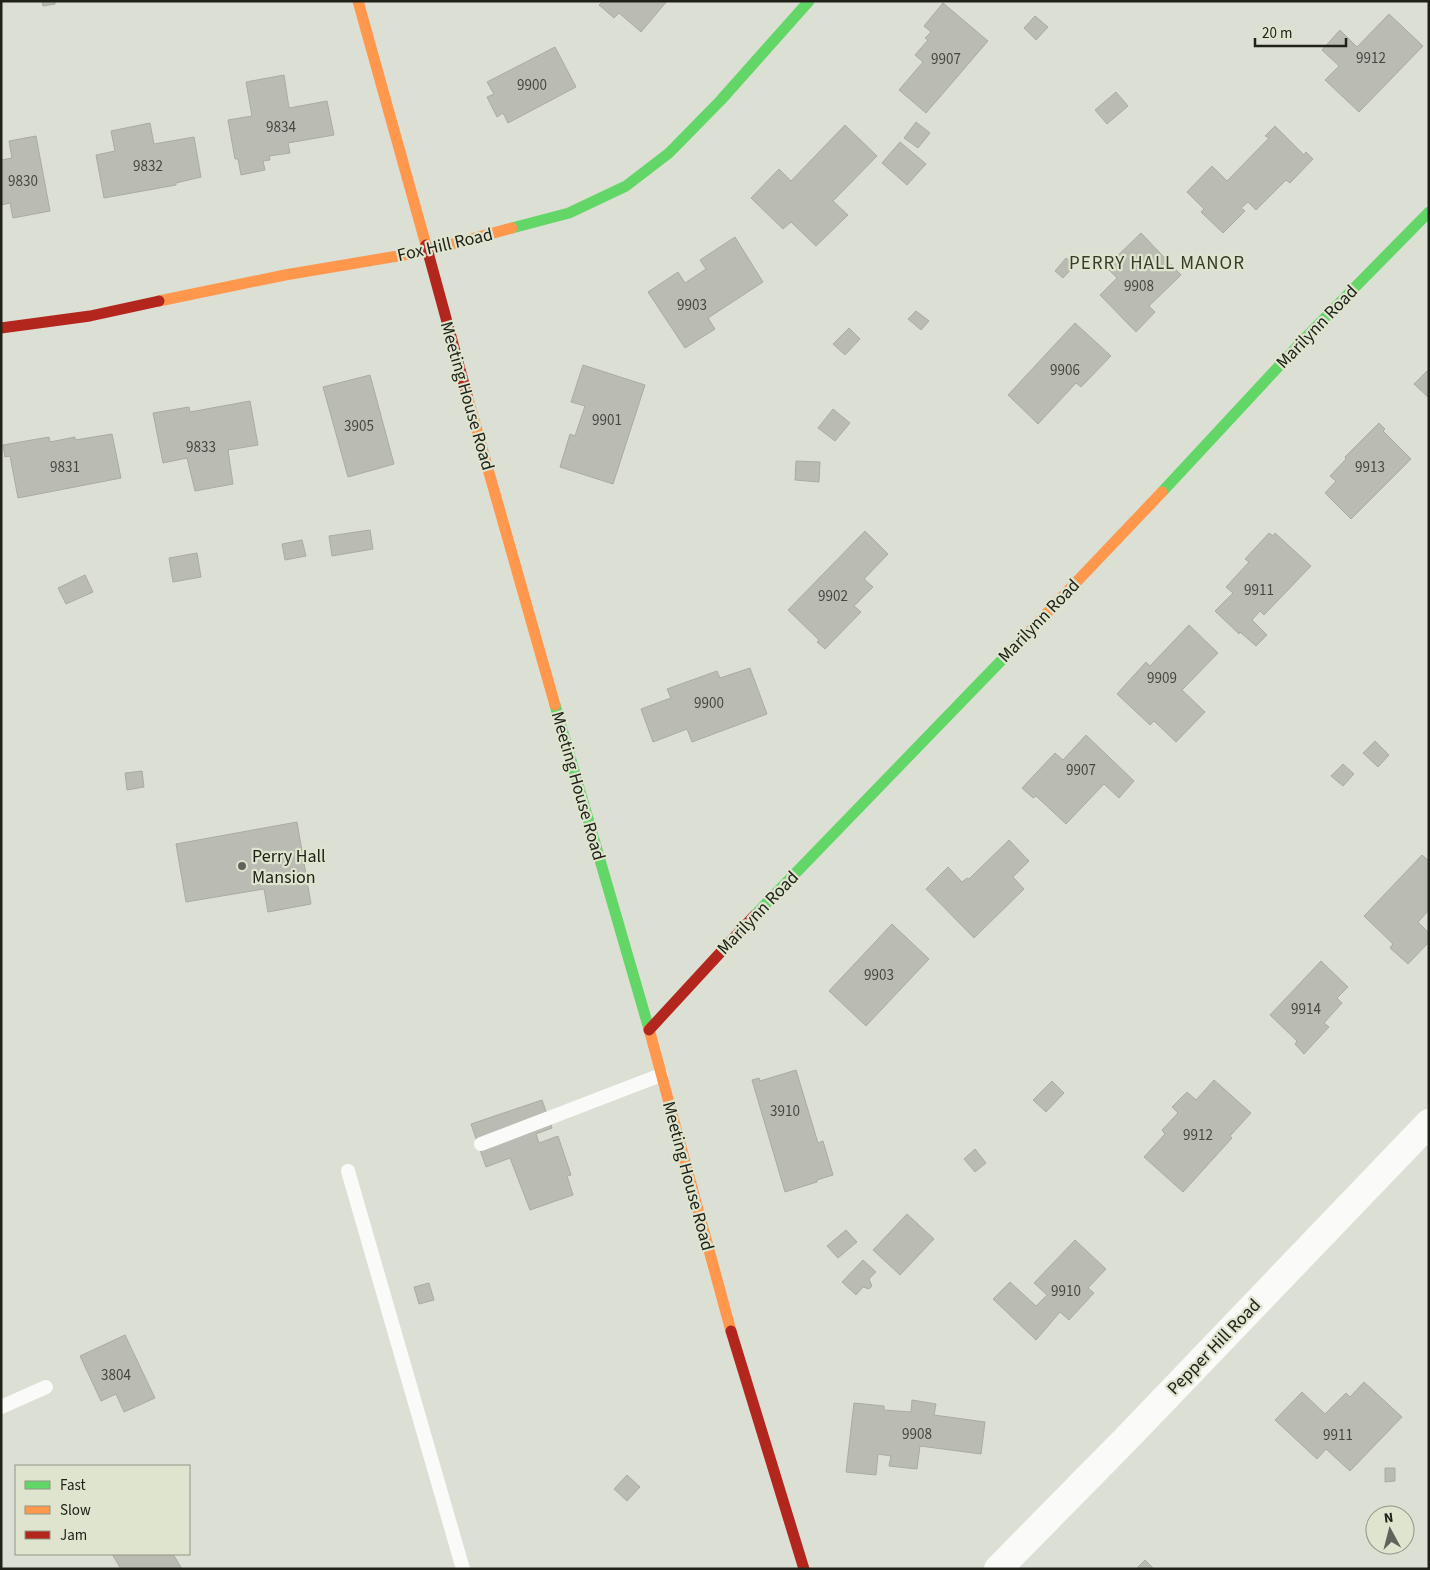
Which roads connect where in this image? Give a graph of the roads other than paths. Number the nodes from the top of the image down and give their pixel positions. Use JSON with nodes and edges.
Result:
{"nodes":[{"id":1,"x":358,"y":1,"type":"edge"},
{"id":2,"x":809,"y":1,"type":"edge"},
{"id":3,"x":1429,"y":212,"type":"edge"},
{"id":4,"x":427,"y":252,"type":"junction"},
{"id":5,"x":1,"y":328,"type":"edge"},
{"id":6,"x":649,"y":1030,"type":"junction"},
{"id":7,"x":661,"y":1075,"type":"junction"},
{"id":8,"x":1429,"y":1124,"type":"edge"},
{"id":9,"x":480,"y":1144,"type":"dead end"},
{"id":10,"x":348,"y":1171,"type":"dead end"},
{"id":11,"x":46,"y":1387,"type":"dead end"},
{"id":12,"x":1,"y":1407,"type":"edge"},
{"id":13,"x":463,"y":1569,"type":"edge"},
{"id":14,"x":804,"y":1569,"type":"edge"},
{"id":15,"x":998,"y":1569,"type":"edge"}],
"edges":[{"from":1,"to":4,"type":"street","name":"Meeting House Road"},
{"from":2,"to":4,"type":"street","name":"Fox Hill Road"},
{"from":3,"to":6,"type":"street","name":"Marilynn Road"},
{"from":4,"to":5,"type":"street","name":"Fox Hill Road"},
{"from":4,"to":6,"type":"street","name":"Meeting House Road"},
{"from":6,"to":7,"type":"street","name":"Meeting House Road"},
{"from":7,"to":9,"type":"lane"},
{"from":7,"to":14,"type":"street","name":"Meeting House Road"},
{"from":8,"to":15,"type":"street","name":"Pepper Hill Road"},
{"from":10,"to":13,"type":"lane"},
{"from":11,"to":12,"type":"lane"}]}
